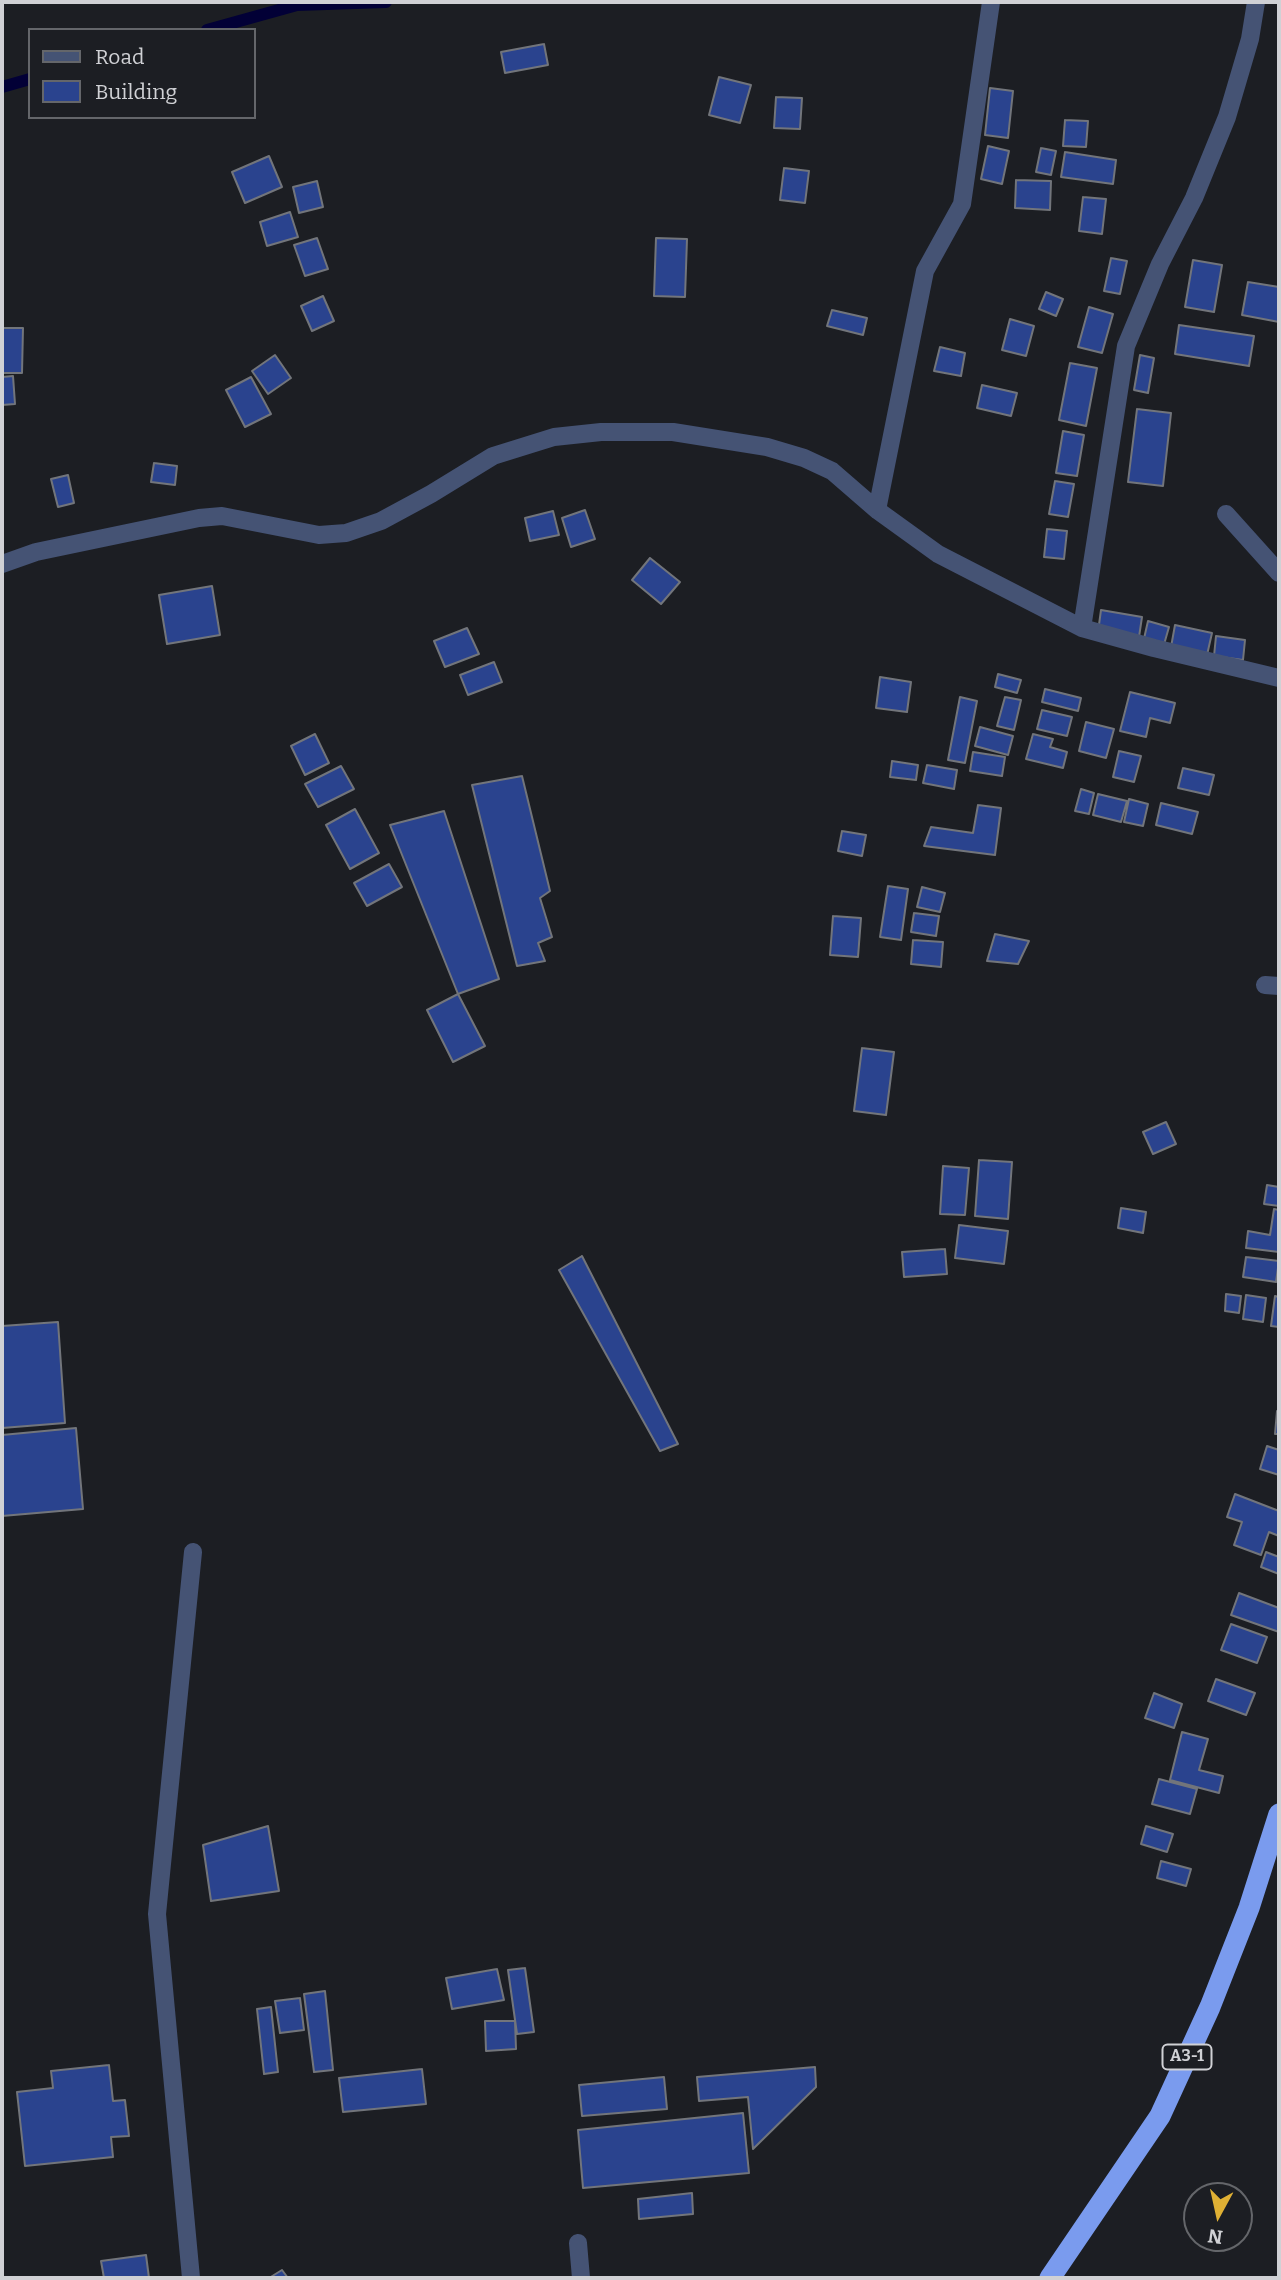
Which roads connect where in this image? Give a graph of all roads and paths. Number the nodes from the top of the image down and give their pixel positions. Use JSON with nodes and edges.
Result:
{"nodes":[{"id":1,"x":991,"y":2,"type":"edge"},
{"id":2,"x":1256,"y":2,"type":"edge"},
{"id":3,"x":877,"y":510,"type":"junction"},
{"id":4,"x":1226,"y":514,"type":"dead end"},
{"id":5,"x":2,"y":564,"type":"edge"},
{"id":6,"x":1279,"y":573,"type":"edge"},
{"id":7,"x":1082,"y":628,"type":"junction"},
{"id":8,"x":1279,"y":678,"type":"edge"},
{"id":9,"x":193,"y":1552,"type":"dead end"},
{"id":10,"x":1279,"y":1814,"type":"edge"},
{"id":11,"x":578,"y":2243,"type":"dead end"},
{"id":12,"x":191,"y":2278,"type":"edge"},
{"id":13,"x":581,"y":2278,"type":"edge"},
{"id":14,"x":1050,"y":2278,"type":"edge"}],
"edges":[{"from":1,"to":3,"type":"street"},
{"from":2,"to":7,"type":"street"},
{"from":3,"to":5,"type":"street"},
{"from":3,"to":7,"type":"street"},
{"from":4,"to":6,"type":"street"},
{"from":7,"to":8,"type":"street"},
{"from":9,"to":12,"type":"street"},
{"from":10,"to":14,"type":"highway","number":"A3-1"},
{"from":11,"to":13,"type":"street"}]}
